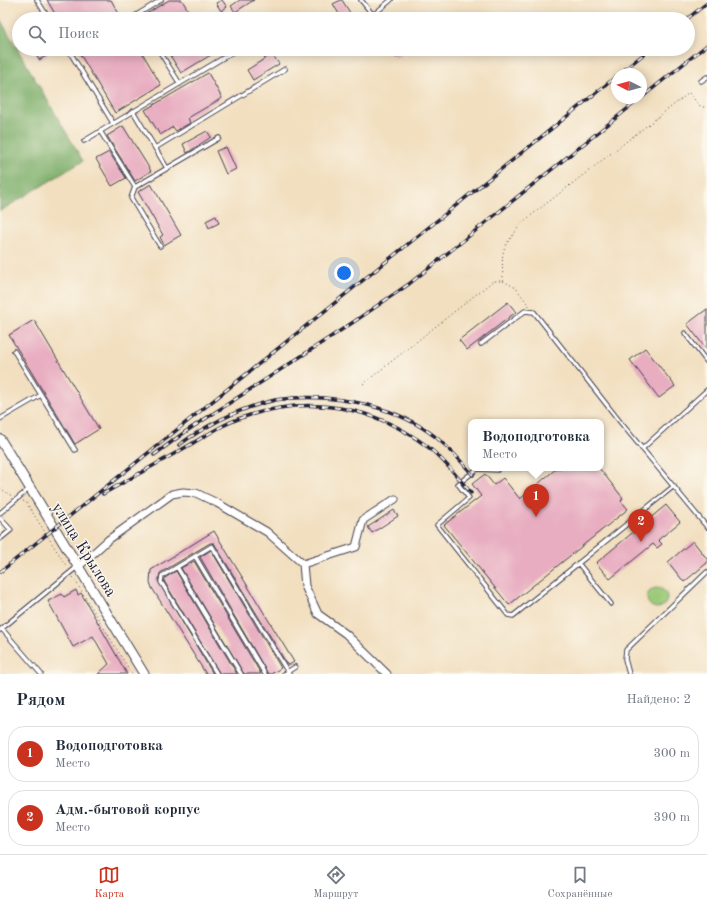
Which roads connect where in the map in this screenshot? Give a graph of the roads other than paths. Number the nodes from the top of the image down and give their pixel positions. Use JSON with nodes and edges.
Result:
{"nodes":[{"id":1,"x":38,"y":0,"type":"edge"},
{"id":2,"x":161,"y":0,"type":"edge"},
{"id":3,"x":361,"y":0,"type":"edge"},
{"id":4,"x":391,"y":0,"type":"edge"},
{"id":5,"x":45,"y":12,"type":"edge"},
{"id":6,"x":141,"y":12,"type":"edge"},
{"id":7,"x":371,"y":12,"type":"edge"},
{"id":8,"x":377,"y":12,"type":"edge"},
{"id":9,"x":72,"y":56,"type":"edge"},
{"id":10,"x":162,"y":56,"type":"edge"},
{"id":11,"x":226,"y":56,"type":"edge"},
{"id":12,"x":285,"y":69,"type":"dead end"},
{"id":13,"x":707,"y":77,"type":"edge"},
{"id":14,"x":701,"y":82,"type":"dead end"},
{"id":15,"x":180,"y":84,"type":"junction"},
{"id":16,"x":133,"y":111,"type":"junction"},
{"id":17,"x":113,"y":123,"type":"junction"},
{"id":18,"x":100,"y":131,"type":"junction"},
{"id":19,"x":219,"y":138,"type":"dead end"},
{"id":20,"x":84,"y":141,"type":"dead end"},
{"id":21,"x":155,"y":148,"type":"junction"},
{"id":22,"x":167,"y":168,"type":"junction"},
{"id":23,"x":135,"y":186,"type":"junction"},
{"id":24,"x":160,"y":246,"type":"dead end"},
{"id":25,"x":685,"y":333,"type":"dead end"},
{"id":26,"x":481,"y":344,"type":"dead end"},
{"id":27,"x":14,"y":351,"type":"dead end"},
{"id":28,"x":707,"y":362,"type":"edge"},
{"id":29,"x":707,"y":390,"type":"edge"},
{"id":30,"x":41,"y":395,"type":"junction"},
{"id":31,"x":0,"y":419,"type":"edge"},
{"id":32,"x":0,"y":439,"type":"edge"},
{"id":33,"x":642,"y":449,"type":"junction"},
{"id":34,"x":75,"y":450,"type":"dead end"},
{"id":35,"x":474,"y":471,"type":"edge"},
{"id":36,"x":674,"y":486,"type":"junction"},
{"id":37,"x":30,"y":489,"type":"junction"},
{"id":38,"x":395,"y":499,"type":"dead end"},
{"id":39,"x":0,"y":513,"type":"edge"},
{"id":40,"x":0,"y":518,"type":"edge"},
{"id":41,"x":707,"y":527,"type":"edge"},
{"id":42,"x":0,"y":539,"type":"edge"},
{"id":43,"x":195,"y":556,"type":"junction"},
{"id":44,"x":578,"y":563,"type":"junction"},
{"id":45,"x":303,"y":564,"type":"junction"},
{"id":46,"x":78,"y":567,"type":"junction"},
{"id":47,"x":177,"y":567,"type":"junction"},
{"id":48,"x":707,"y":572,"type":"edge"},
{"id":49,"x":611,"y":604,"type":"dead end"},
{"id":50,"x":1,"y":629,"type":"edge"},
{"id":51,"x":295,"y":667,"type":"dead end"},
{"id":52,"x":287,"y":673,"type":"edge"},
{"id":53,"x":41,"y":674,"type":"edge"},
{"id":54,"x":144,"y":674,"type":"edge"},
{"id":55,"x":218,"y":674,"type":"edge"},
{"id":56,"x":241,"y":674,"type":"edge"},
{"id":57,"x":265,"y":674,"type":"edge"},
{"id":58,"x":387,"y":674,"type":"edge"},
{"id":59,"x":629,"y":674,"type":"edge"}],
"edges":[{"from":1,"to":5,"type":"lane"},
{"from":2,"to":6,"type":"lane"},
{"from":3,"to":7,"type":"lane"},
{"from":4,"to":8,"type":"lane"},
{"from":9,"to":17,"type":"lane"},
{"from":10,"to":15,"type":"lane"},
{"from":11,"to":15,"type":"lane"},
{"from":12,"to":21,"type":"lane"},
{"from":13,"to":14,"type":"lane"},
{"from":15,"to":16,"type":"lane"},
{"from":16,"to":17,"type":"lane"},
{"from":16,"to":21,"type":"lane"},
{"from":17,"to":18,"type":"lane"},
{"from":18,"to":20,"type":"lane"},
{"from":18,"to":23,"type":"lane"},
{"from":19,"to":22,"type":"lane"},
{"from":21,"to":22,"type":"lane"},
{"from":22,"to":23,"type":"lane"},
{"from":23,"to":24,"type":"lane"},
{"from":25,"to":28,"type":"lane"},
{"from":26,"to":33,"type":"lane"},
{"from":27,"to":30,"type":"lane"},
{"from":29,"to":33,"type":"lane"},
{"from":30,"to":31,"type":"lane"},
{"from":30,"to":34,"type":"lane"},
{"from":32,"to":37,"type":"street","name":"улица Крылова"},
{"from":33,"to":36,"type":"lane"},
{"from":35,"to":44,"type":"lane"},
{"from":36,"to":41,"type":"lane"},
{"from":36,"to":44,"type":"lane"},
{"from":37,"to":39,"type":"lane"},
{"from":37,"to":46,"type":"street","name":"улица Крылова"},
{"from":38,"to":45,"type":"street"},
{"from":40,"to":42,"type":"lane"},
{"from":43,"to":47,"type":"lane"},
{"from":43,"to":52,"type":"lane"},
{"from":43,"to":57,"type":"lane"},
{"from":44,"to":49,"type":"lane"},
{"from":45,"to":46,"type":"street"},
{"from":45,"to":58,"type":"street"},
{"from":46,"to":50,"type":"lane"},
{"from":46,"to":54,"type":"street","name":"улица Крылова"},
{"from":47,"to":55,"type":"lane"},
{"from":47,"to":56,"type":"lane"},
{"from":48,"to":59,"type":"lane"},
{"from":50,"to":53,"type":"lane"},
{"from":51,"to":52,"type":"lane"}]}
